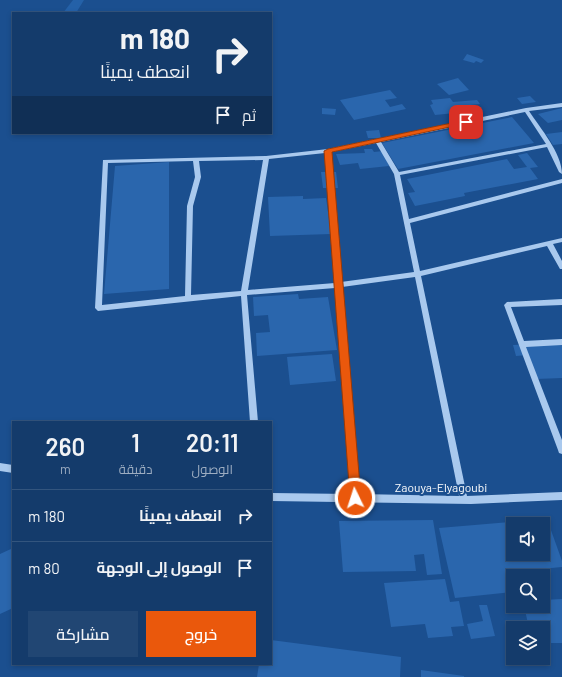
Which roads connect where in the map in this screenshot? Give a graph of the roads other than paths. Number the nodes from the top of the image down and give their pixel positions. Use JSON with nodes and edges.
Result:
{"nodes":[{"id":1,"x":562,"y":105,"type":"edge"},
{"id":2,"x":526,"y":110,"type":"junction"},
{"id":3,"x":377,"y":140,"type":"junction"},
{"id":4,"x":549,"y":145,"type":"junction"},
{"id":5,"x":328,"y":151,"type":"junction"},
{"id":6,"x":266,"y":158,"type":"junction"},
{"id":7,"x":196,"y":160,"type":"junction"},
{"id":8,"x":562,"y":172,"type":"edge"},
{"id":9,"x":397,"y":174,"type":"junction"},
{"id":10,"x":562,"y":181,"type":"edge"},
{"id":11,"x":407,"y":222,"type":"junction"},
{"id":12,"x":562,"y":240,"type":"edge"},
{"id":13,"x":549,"y":243,"type":"junction"},
{"id":14,"x":562,"y":267,"type":"edge"},
{"id":15,"x":419,"y":274,"type":"junction"},
{"id":16,"x":339,"y":285,"type":"junction"},
{"id":17,"x":244,"y":294,"type":"junction"},
{"id":18,"x":188,"y":298,"type":"junction"},
{"id":19,"x":562,"y":302,"type":"edge"},
{"id":20,"x":562,"y":342,"type":"edge"},
{"id":21,"x":522,"y":344,"type":"junction"},
{"id":22,"x":254,"y":421,"type":"edge"},
{"id":23,"x":562,"y":450,"type":"edge"},
{"id":24,"x":0,"y":467,"type":"edge"},
{"id":25,"x":12,"y":469,"type":"edge"},
{"id":26,"x":272,"y":497,"type":"edge"},
{"id":27,"x":561,"y":497,"type":"edge"},
{"id":28,"x":355,"y":498,"type":"junction"},
{"id":29,"x":464,"y":500,"type":"junction"}],
"edges":[{"from":1,"to":2,"type":"street"},
{"from":2,"to":3,"type":"street"},
{"from":2,"to":4,"type":"street"},
{"from":3,"to":5,"type":"street"},
{"from":3,"to":9,"type":"street"},
{"from":4,"to":8,"type":"street"},
{"from":4,"to":9,"type":"street"},
{"from":5,"to":6,"type":"street"},
{"from":5,"to":16,"type":"street"},
{"from":6,"to":7,"type":"street"},
{"from":6,"to":17,"type":"street"},
{"from":7,"to":18,"type":"street"},
{"from":7,"to":18,"type":"street"},
{"from":9,"to":11,"type":"street"},
{"from":10,"to":11,"type":"street"},
{"from":11,"to":15,"type":"street"},
{"from":12,"to":13,"type":"street"},
{"from":13,"to":14,"type":"street"},
{"from":13,"to":15,"type":"street"},
{"from":15,"to":16,"type":"street"},
{"from":15,"to":29,"type":"street"},
{"from":16,"to":17,"type":"street"},
{"from":16,"to":28,"type":"street"},
{"from":17,"to":18,"type":"street"},
{"from":17,"to":22,"type":"street"},
{"from":19,"to":21,"type":"street"},
{"from":20,"to":21,"type":"street"},
{"from":21,"to":23,"type":"street"},
{"from":24,"to":25,"type":"street"},
{"from":26,"to":28,"type":"street","name":"Zaouya-Elyagoubi"},
{"from":27,"to":29,"type":"street","name":"Zaouya-Elyagoubi"},
{"from":28,"to":29,"type":"street","name":"Zaouya-Elyagoubi"}]}
